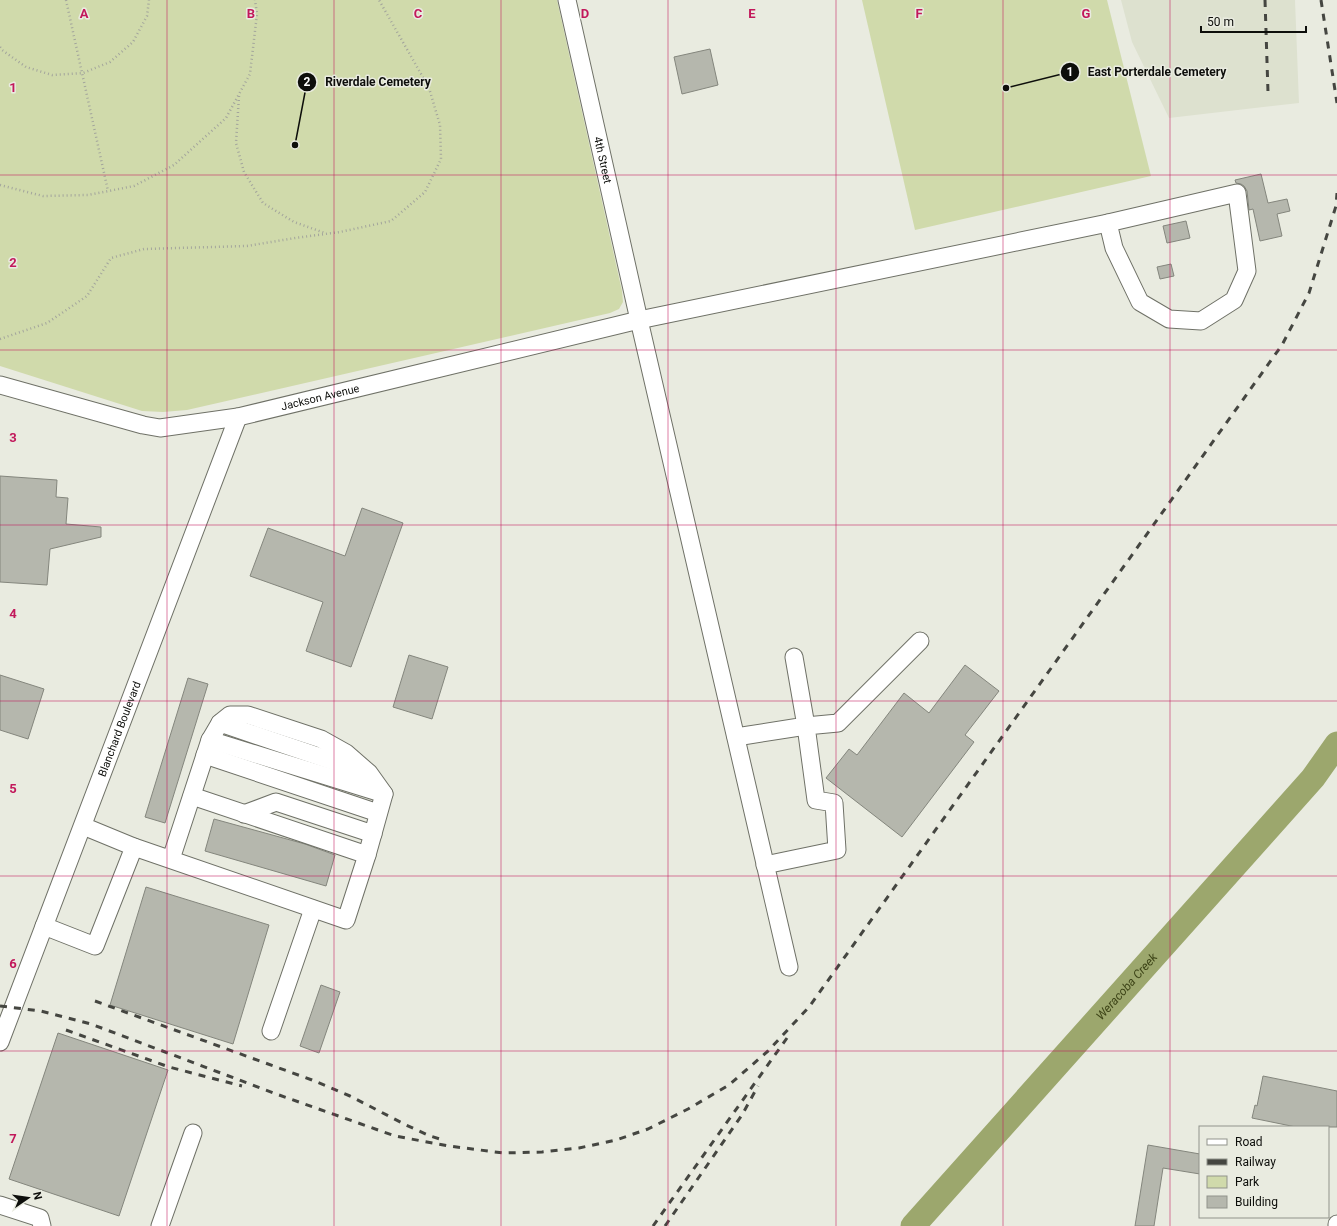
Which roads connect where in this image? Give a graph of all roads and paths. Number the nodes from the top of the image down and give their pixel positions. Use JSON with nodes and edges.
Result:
{"nodes":[{"id":1,"x":66,"y":0,"type":"edge"},
{"id":2,"x":149,"y":0,"type":"edge"},
{"id":3,"x":255,"y":0,"type":"edge"},
{"id":4,"x":379,"y":0,"type":"edge"},
{"id":5,"x":567,"y":0,"type":"edge"},
{"id":6,"x":0,"y":47,"type":"edge"},
{"id":7,"x":83,"y":73,"type":"junction"},
{"id":8,"x":239,"y":93,"type":"junction"},
{"id":9,"x":0,"y":185,"type":"edge"},
{"id":10,"x":108,"y":191,"type":"junction"},
{"id":11,"x":1108,"y":222,"type":"junction"},
{"id":12,"x":327,"y":234,"type":"junction"},
{"id":13,"x":639,"y":320,"type":"junction"},
{"id":14,"x":0,"y":339,"type":"edge"},
{"id":15,"x":0,"y":385,"type":"edge"},
{"id":16,"x":238,"y":417,"type":"junction"},
{"id":17,"x":920,"y":641,"type":"dead end"},
{"id":18,"x":794,"y":657,"type":"dead end"},
{"id":19,"x":806,"y":726,"type":"junction"},
{"id":20,"x":736,"y":737,"type":"junction"},
{"id":21,"x":208,"y":748,"type":"junction"},
{"id":22,"x":384,"y":794,"type":"junction"},
{"id":23,"x":192,"y":796,"type":"junction"},
{"id":24,"x":378,"y":813,"type":"junction"},
{"id":25,"x":244,"y":814,"type":"junction"},
{"id":26,"x":83,"y":826,"type":"junction"},
{"id":27,"x":373,"y":834,"type":"junction"},
{"id":28,"x":134,"y":847,"type":"junction"},
{"id":29,"x":367,"y":855,"type":"junction"},
{"id":30,"x":171,"y":859,"type":"junction"},
{"id":31,"x":765,"y":865,"type":"junction"},
{"id":32,"x":313,"y":909,"type":"junction"},
{"id":33,"x":44,"y":926,"type":"junction"},
{"id":34,"x":789,"y":967,"type":"dead end"},
{"id":35,"x":271,"y":1031,"type":"dead end"},
{"id":36,"x":0,"y":1042,"type":"edge"},
{"id":37,"x":193,"y":1132,"type":"dead end"},
{"id":38,"x":0,"y":1205,"type":"edge"},
{"id":39,"x":42,"y":1226,"type":"edge"},
{"id":40,"x":160,"y":1226,"type":"edge"}],
"edges":[{"from":1,"to":7,"type":"path"},
{"from":2,"to":7,"type":"path"},
{"from":3,"to":8,"type":"path"},
{"from":4,"to":12,"type":"path"},
{"from":5,"to":13,"type":"street","name":"4th Street"},
{"from":6,"to":7,"type":"path"},
{"from":7,"to":10,"type":"path"},
{"from":8,"to":10,"type":"path"},
{"from":8,"to":12,"type":"path"},
{"from":9,"to":10,"type":"path"},
{"from":11,"to":11,"type":"street","name":"Jackson Avenue"},
{"from":11,"to":13,"type":"street","name":"Jackson Avenue"},
{"from":12,"to":14,"type":"path"},
{"from":13,"to":16,"type":"street","name":"Jackson Avenue"},
{"from":13,"to":20,"type":"street","name":"4th Street"},
{"from":15,"to":16,"type":"street","name":"Jackson Avenue"},
{"from":16,"to":26,"type":"street","name":"Blanchard Boulevard"},
{"from":17,"to":19,"type":"street"},
{"from":18,"to":19,"type":"street"},
{"from":19,"to":20,"type":"street"},
{"from":19,"to":31,"type":"street"},
{"from":20,"to":31,"type":"street","name":"4th Street"},
{"from":21,"to":22,"type":"street"},
{"from":21,"to":22,"type":"street"},
{"from":21,"to":23,"type":"street"},
{"from":21,"to":24,"type":"street"},
{"from":22,"to":24,"type":"street"},
{"from":23,"to":25,"type":"street"},
{"from":23,"to":30,"type":"street"},
{"from":24,"to":27,"type":"street"},
{"from":25,"to":27,"type":"street"},
{"from":25,"to":29,"type":"street"},
{"from":26,"to":28,"type":"street"},
{"from":26,"to":33,"type":"street","name":"Blanchard Boulevard"},
{"from":27,"to":29,"type":"street"},
{"from":28,"to":30,"type":"street"},
{"from":28,"to":33,"type":"street"},
{"from":29,"to":32,"type":"street"},
{"from":30,"to":32,"type":"street"},
{"from":31,"to":34,"type":"street","name":"4th Street"},
{"from":32,"to":35,"type":"street"},
{"from":33,"to":36,"type":"street","name":"Blanchard Boulevard"},
{"from":37,"to":40,"type":"street"},
{"from":38,"to":39,"type":"street"}]}
